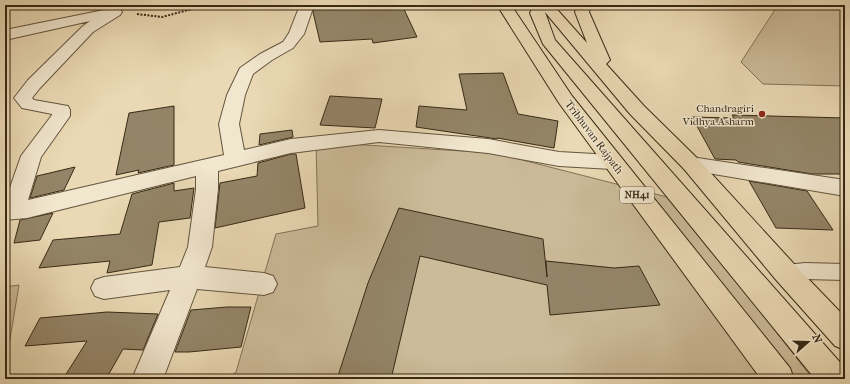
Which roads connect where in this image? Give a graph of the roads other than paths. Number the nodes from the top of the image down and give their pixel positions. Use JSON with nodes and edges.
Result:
{"nodes":[{"id":1,"x":307,"y":5,"type":"edge"},
{"id":2,"x":504,"y":5,"type":"edge"},
{"id":3,"x":584,"y":5,"type":"edge"},
{"id":4,"x":112,"y":8,"type":"edge"},
{"id":5,"x":541,"y":8,"type":"edge"},
{"id":6,"x":5,"y":36,"type":"edge"},
{"id":7,"x":610,"y":77,"type":"junction"},
{"id":8,"x":235,"y":159,"type":"junction"},
{"id":9,"x":612,"y":162,"type":"junction"},
{"id":10,"x":691,"y":164,"type":"junction"},
{"id":11,"x":207,"y":165,"type":"junction"},
{"id":12,"x":845,"y":188,"type":"edge"},
{"id":13,"x":9,"y":211,"type":"edge"},
{"id":14,"x":845,"y":272,"type":"edge"},
{"id":15,"x":786,"y":274,"type":"junction"},
{"id":16,"x":188,"y":277,"type":"junction"},
{"id":17,"x":264,"y":284,"type":"dead end"},
{"id":18,"x":104,"y":288,"type":"dead end"},
{"id":19,"x":845,"y":337,"type":"edge"},
{"id":20,"x":147,"y":379,"type":"edge"},
{"id":21,"x":779,"y":379,"type":"edge"},
{"id":22,"x":834,"y":379,"type":"edge"}],
"edges":[{"from":1,"to":8,"type":"street"},
{"from":2,"to":9,"type":"highway","name":"Tribhuvan Rajpath","number":"NH41"},
{"from":3,"to":7,"type":"highway"},
{"from":4,"to":6,"type":"street"},
{"from":4,"to":13,"type":"street"},
{"from":5,"to":7,"type":"highway"},
{"from":5,"to":22,"type":"highway"},
{"from":7,"to":10,"type":"highway"},
{"from":8,"to":9,"type":"street"},
{"from":8,"to":11,"type":"street"},
{"from":9,"to":21,"type":"highway","name":"Tribhuvan Rajpath","number":"NH41"},
{"from":10,"to":12,"type":"street"},
{"from":10,"to":15,"type":"highway"},
{"from":11,"to":13,"type":"street"},
{"from":11,"to":16,"type":"street"},
{"from":14,"to":15,"type":"lane"},
{"from":15,"to":19,"type":"highway"},
{"from":16,"to":17,"type":"street"},
{"from":16,"to":18,"type":"street"},
{"from":16,"to":20,"type":"street"}]}
